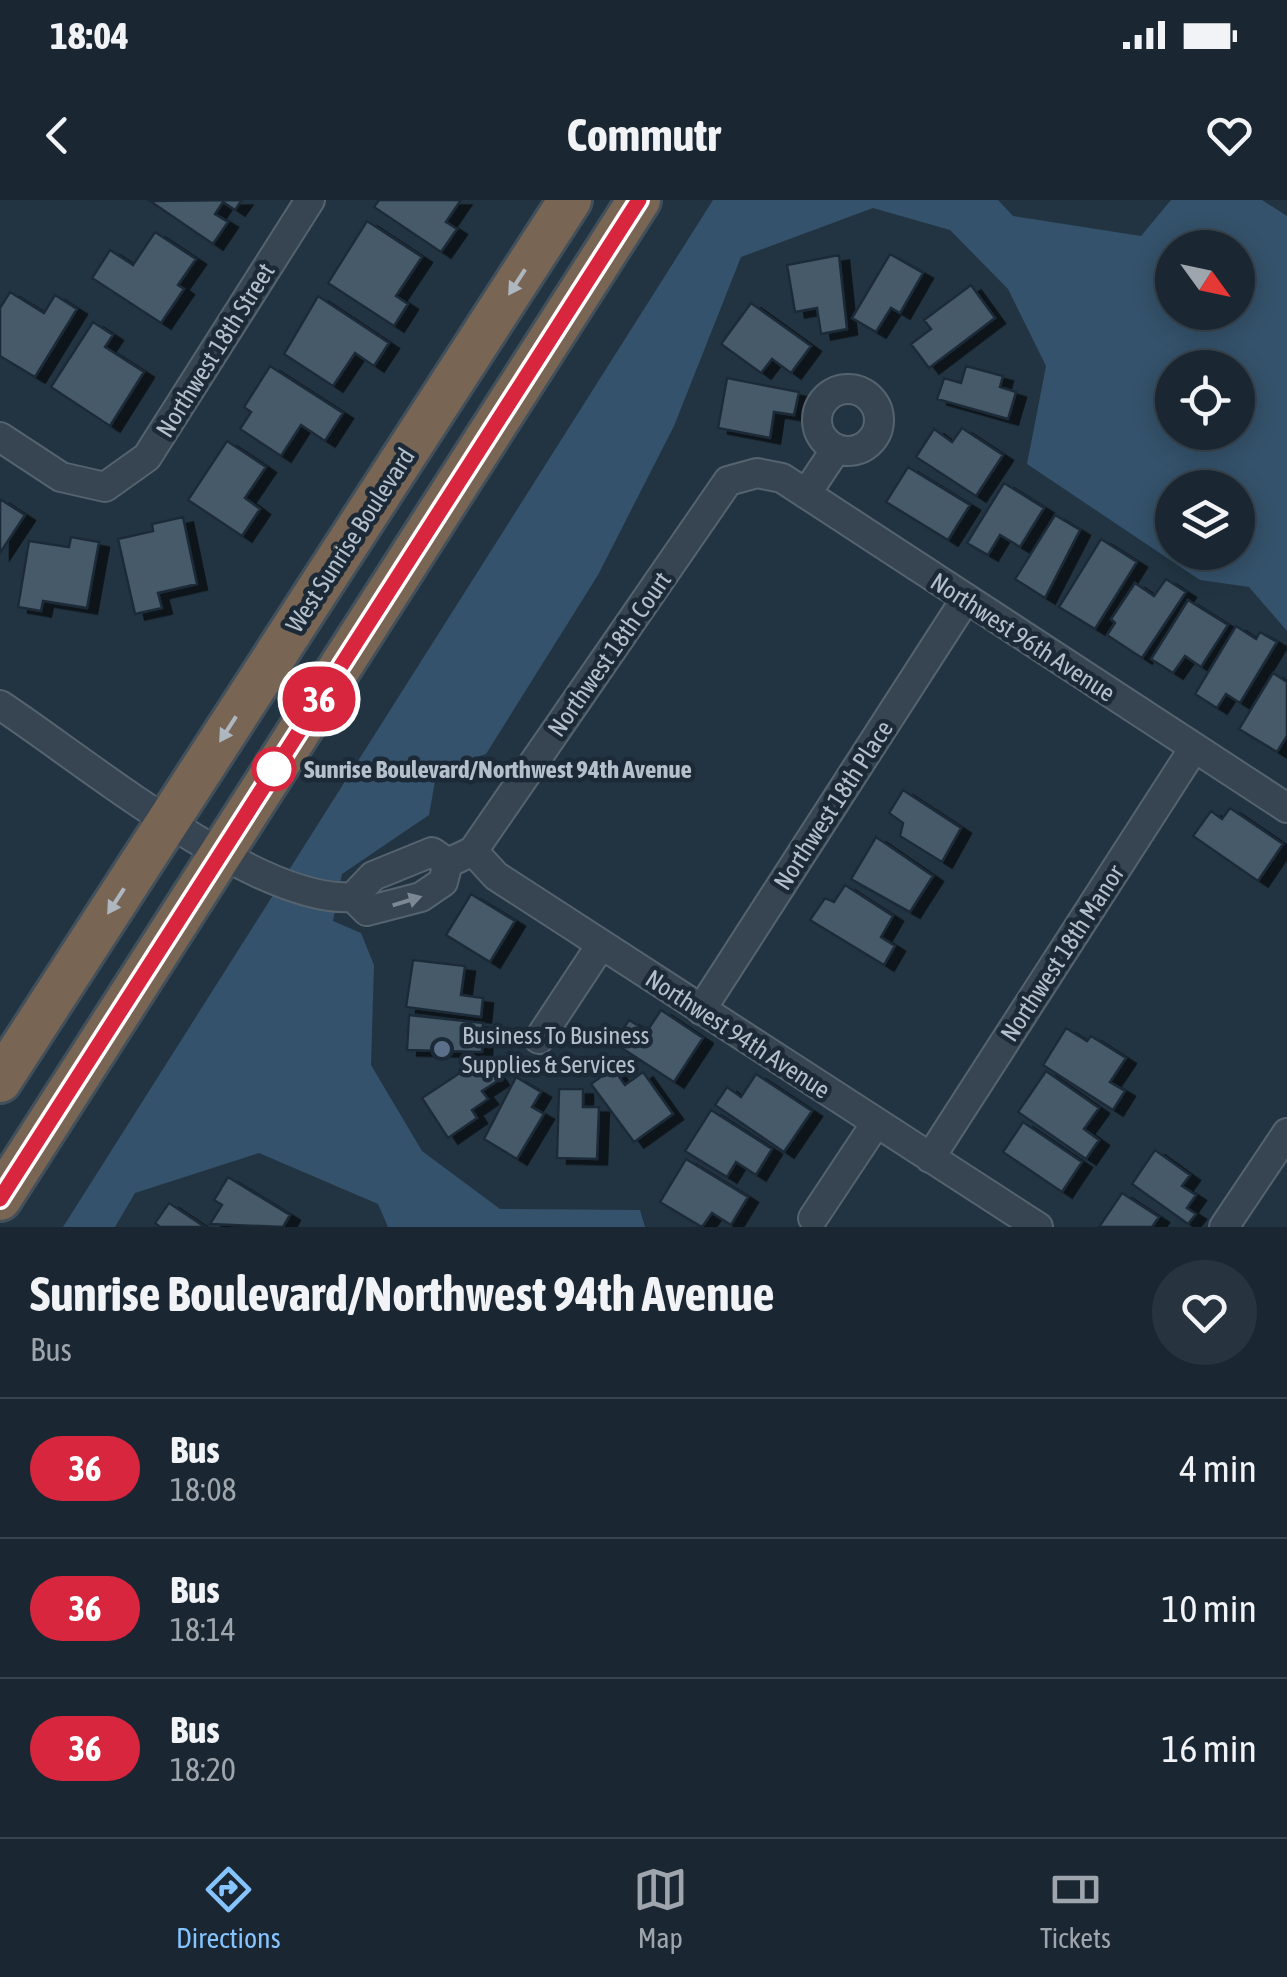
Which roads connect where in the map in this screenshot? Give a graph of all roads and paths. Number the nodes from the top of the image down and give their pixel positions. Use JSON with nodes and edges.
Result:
{"nodes":[{"id":1,"x":310,"y":200,"type":"edge"},
{"id":2,"x":570,"y":200,"type":"edge"},
{"id":3,"x":639,"y":200,"type":"edge"},
{"id":4,"x":0,"y":437,"type":"edge"},
{"id":5,"x":836,"y":449,"type":"dead end"},
{"id":6,"x":757,"y":473,"type":"joint"},
{"id":7,"x":806,"y":494,"type":"junction"},
{"id":8,"x":965,"y":600,"type":"junction"},
{"id":9,"x":0,"y":705,"type":"edge"},
{"id":10,"x":1194,"y":748,"type":"junction"},
{"id":11,"x":1287,"y":808,"type":"edge"},
{"id":12,"x":169,"y":819,"type":"junction"},
{"id":13,"x":221,"y":852,"type":"junction"},
{"id":14,"x":461,"y":857,"type":"junction"},
{"id":15,"x":600,"y":945,"type":"junction"},
{"id":16,"x":701,"y":1010,"type":"junction"},
{"id":17,"x":539,"y":1040,"type":"dead end"},
{"id":18,"x":0,"y":1081,"type":"edge"},
{"id":19,"x":876,"y":1123,"type":"junction"},
{"id":20,"x":1287,"y":1133,"type":"edge"},
{"id":21,"x":930,"y":1158,"type":"junction"},
{"id":22,"x":0,"y":1199,"type":"edge"},
{"id":23,"x":813,"y":1218,"type":"dead end"},
{"id":24,"x":1038,"y":1227,"type":"edge"},
{"id":25,"x":1224,"y":1227,"type":"edge"}],
"edges":[{"from":1,"to":4,"type":"street","name":"Northwest 18th Street"},
{"from":2,"to":12,"type":"highway","name":"West Sunrise Boulevard","one_way":true},
{"from":3,"to":13,"type":"highway"},
{"from":5,"to":7,"type":"street"},
{"from":6,"to":7,"type":"street","name":"Northwest 96th Avenue"},
{"from":6,"to":14,"type":"street","name":"Northwest 18th Court"},
{"from":7,"to":8,"type":"street","name":"Northwest 96th Avenue"},
{"from":8,"to":10,"type":"street","name":"Northwest 96th Avenue"},
{"from":8,"to":16,"type":"street","name":"Northwest 18th Place"},
{"from":9,"to":12,"type":"street"},
{"from":10,"to":11,"type":"street","name":"Northwest 96th Avenue"},
{"from":10,"to":21,"type":"street","name":"Northwest 18th Manor"},
{"from":12,"to":13,"type":"street"},
{"from":12,"to":18,"type":"highway","name":"West Sunrise Boulevard","one_way":true},
{"from":13,"to":14,"type":"street"},
{"from":13,"to":22,"type":"highway"},
{"from":14,"to":15,"type":"street","name":"Northwest 94th Avenue"},
{"from":15,"to":16,"type":"street","name":"Northwest 94th Avenue"},
{"from":15,"to":17,"type":"street"},
{"from":16,"to":19,"type":"street","name":"Northwest 94th Avenue"},
{"from":19,"to":21,"type":"street","name":"Northwest 94th Avenue"},
{"from":19,"to":23,"type":"street"},
{"from":20,"to":25,"type":"street"},
{"from":21,"to":24,"type":"street","name":"Northwest 94th Avenue"}]}
